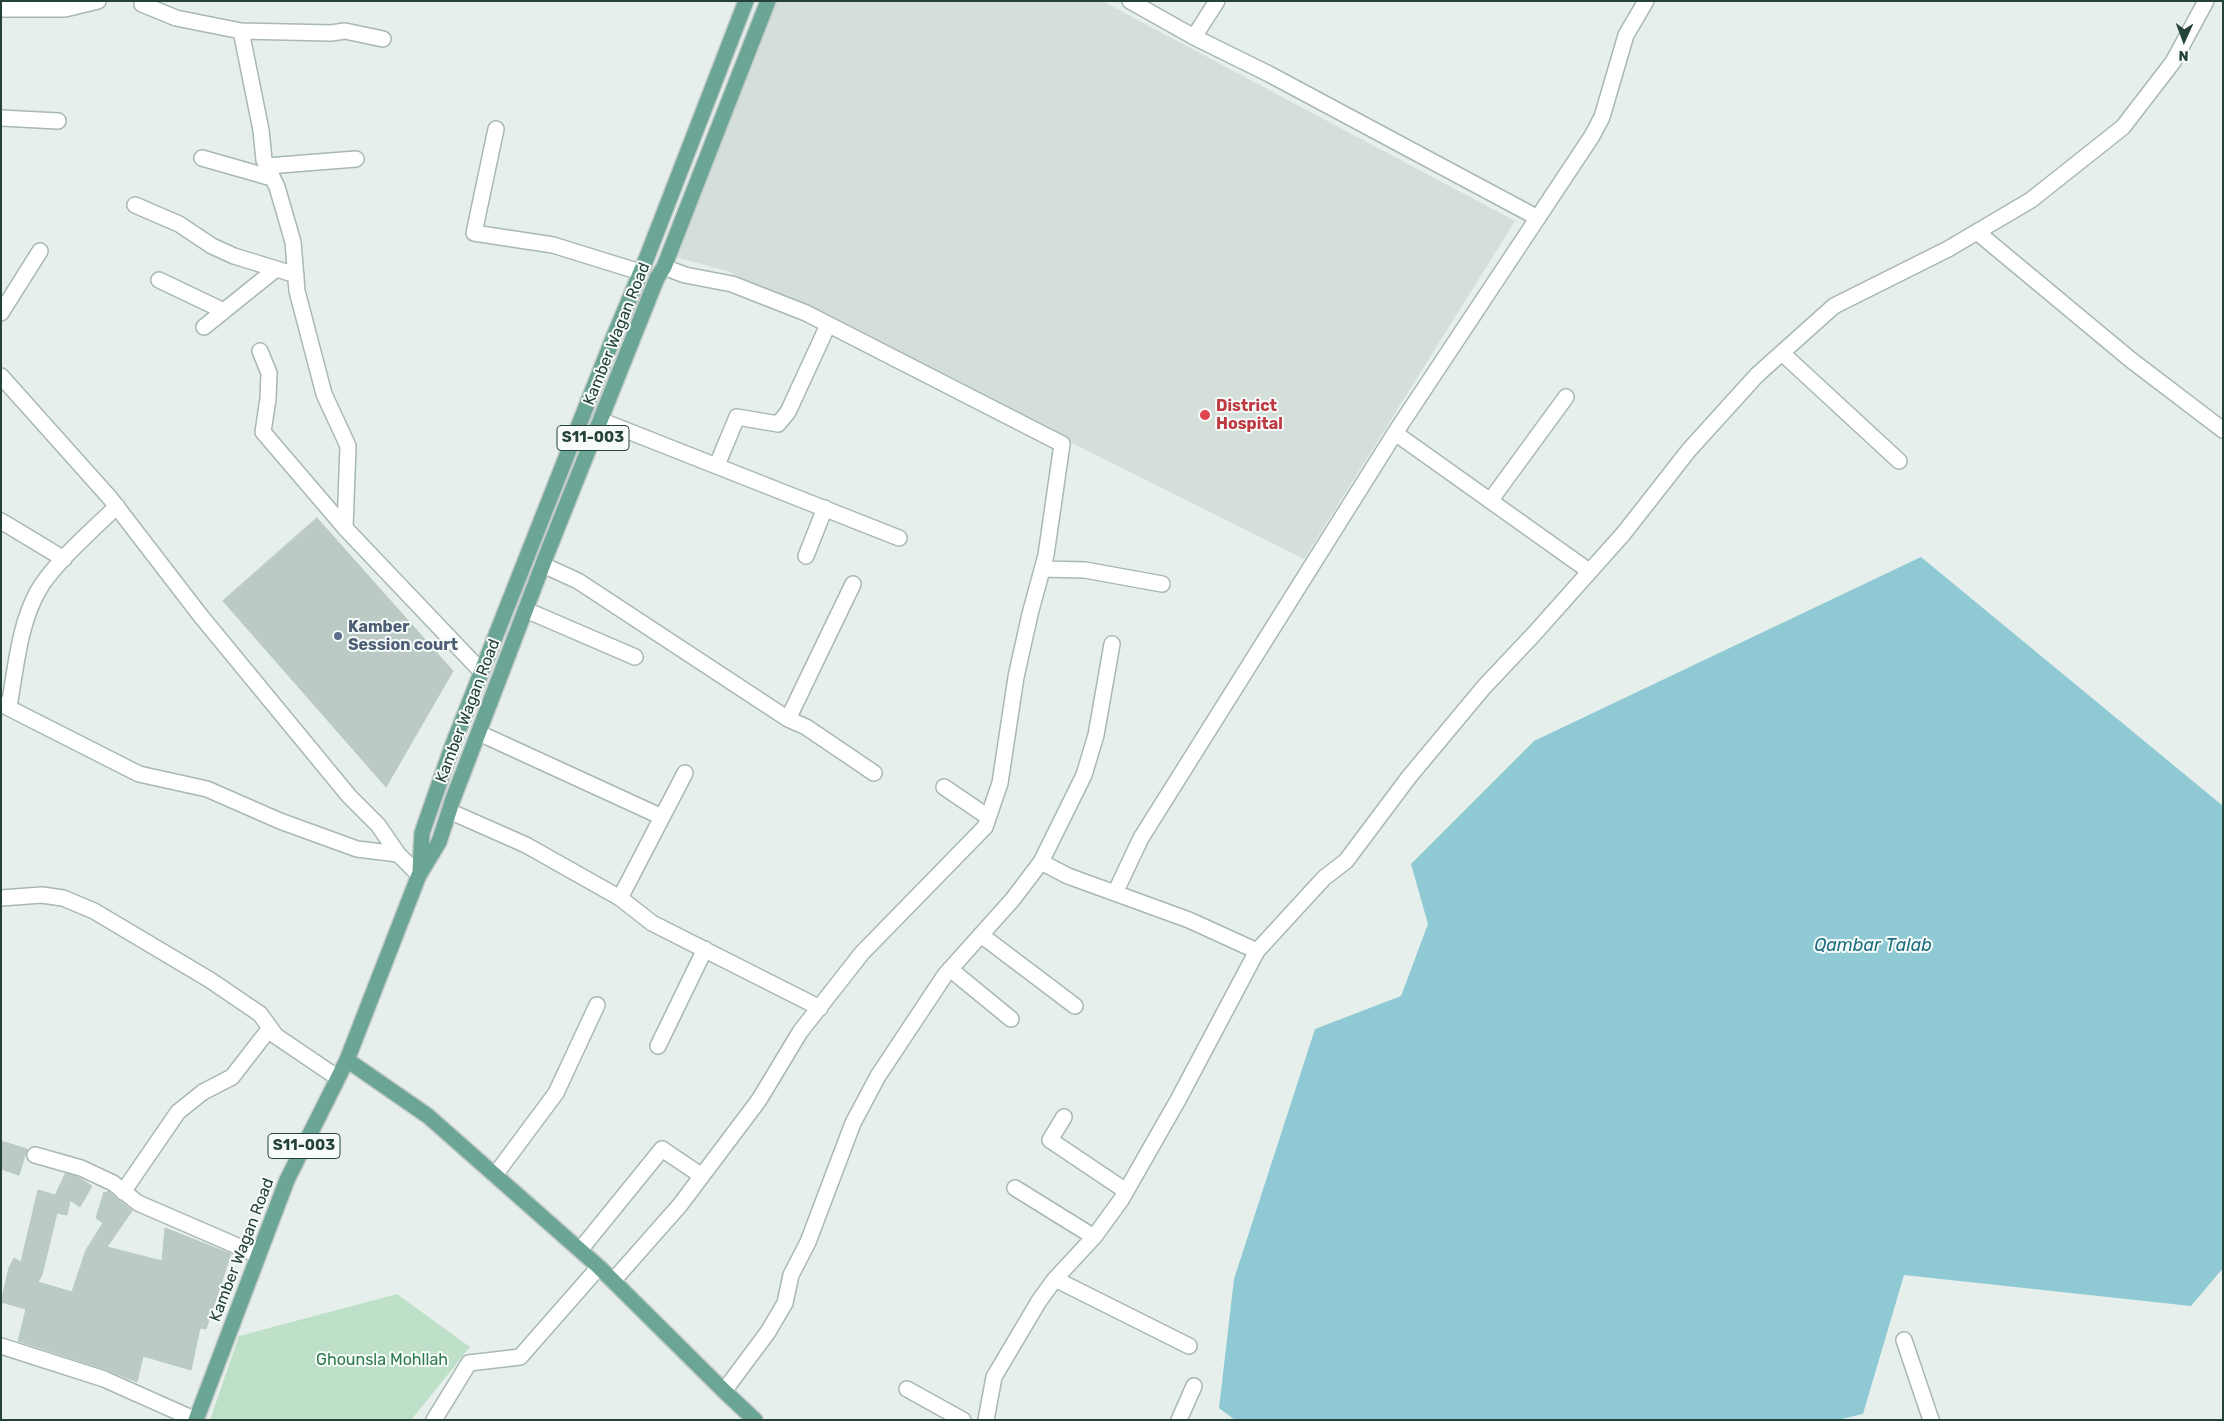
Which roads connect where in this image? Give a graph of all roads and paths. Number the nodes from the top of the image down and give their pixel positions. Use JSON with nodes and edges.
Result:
{"nodes":[{"id":1,"x":98,"y":1,"type":"edge"},
{"id":2,"x":142,"y":1,"type":"edge"},
{"id":3,"x":746,"y":1,"type":"edge"},
{"id":4,"x":768,"y":1,"type":"edge"},
{"id":5,"x":1130,"y":1,"type":"edge"},
{"id":6,"x":1217,"y":1,"type":"edge"},
{"id":7,"x":2206,"y":1,"type":"edge"},
{"id":8,"x":1642,"y":2,"type":"edge"},
{"id":9,"x":1,"y":9,"type":"edge"},
{"id":10,"x":241,"y":31,"type":"junction"},
{"id":11,"x":1194,"y":37,"type":"junction"},
{"id":12,"x":383,"y":38,"type":"dead end"},
{"id":13,"x":1,"y":118,"type":"edge"},
{"id":14,"x":58,"y":121,"type":"dead end"},
{"id":15,"x":496,"y":129,"type":"dead end"},
{"id":16,"x":202,"y":158,"type":"dead end"},
{"id":17,"x":356,"y":159,"type":"dead end"},
{"id":18,"x":270,"y":172,"type":"junction"},
{"id":19,"x":135,"y":205,"type":"dead end"},
{"id":20,"x":1538,"y":218,"type":"junction"},
{"id":21,"x":1977,"y":232,"type":"junction"},
{"id":22,"x":40,"y":251,"type":"dead end"},
{"id":23,"x":664,"y":268,"type":"junction"},
{"id":24,"x":276,"y":269,"type":"junction"},
{"id":25,"x":640,"y":272,"type":"junction"},
{"id":26,"x":296,"y":276,"type":"junction"},
{"id":27,"x":159,"y":280,"type":"dead end"},
{"id":28,"x":224,"y":311,"type":"junction"},
{"id":29,"x":1,"y":313,"type":"edge"},
{"id":30,"x":828,"y":325,"type":"junction"},
{"id":31,"x":204,"y":327,"type":"dead end"},
{"id":32,"x":260,"y":351,"type":"dead end"},
{"id":33,"x":1782,"y":354,"type":"junction"},
{"id":34,"x":1,"y":376,"type":"edge"},
{"id":35,"x":1566,"y":397,"type":"dead end"},
{"id":36,"x":600,"y":420,"type":"junction"},
{"id":37,"x":2223,"y":430,"type":"edge"},
{"id":38,"x":1395,"y":433,"type":"junction"},
{"id":39,"x":1898,"y":460,"type":"dead end"},
{"id":40,"x":716,"y":466,"type":"junction"},
{"id":41,"x":1490,"y":501,"type":"junction"},
{"id":42,"x":117,"y":506,"type":"junction"},
{"id":43,"x":825,"y":508,"type":"junction"},
{"id":44,"x":1,"y":521,"type":"edge"},
{"id":45,"x":345,"y":528,"type":"junction"},
{"id":46,"x":899,"y":538,"type":"dead end"},
{"id":47,"x":806,"y":556,"type":"dead end"},
{"id":48,"x":64,"y":559,"type":"junction"},
{"id":49,"x":543,"y":565,"type":"junction"},
{"id":50,"x":1042,"y":569,"type":"junction"},
{"id":51,"x":1589,"y":571,"type":"junction"},
{"id":52,"x":853,"y":584,"type":"dead end"},
{"id":53,"x":1162,"y":584,"type":"dead end"},
{"id":54,"x":526,"y":610,"type":"junction"},
{"id":55,"x":1112,"y":644,"type":"dead end"},
{"id":56,"x":635,"y":658,"type":"dead end"},
{"id":57,"x":481,"y":671,"type":"junction"},
{"id":58,"x":5,"y":705,"type":"edge"},
{"id":59,"x":788,"y":720,"type":"junction"},
{"id":60,"x":479,"y":733,"type":"junction"},
{"id":61,"x":685,"y":773,"type":"dead end"},
{"id":62,"x":874,"y":773,"type":"dead end"},
{"id":63,"x":944,"y":787,"type":"dead end"},
{"id":64,"x":449,"y":811,"type":"junction"},
{"id":65,"x":662,"y":817,"type":"junction"},
{"id":66,"x":988,"y":817,"type":"junction"},
{"id":67,"x":398,"y":854,"type":"junction"},
{"id":68,"x":1040,"y":862,"type":"junction"},
{"id":69,"x":419,"y":875,"type":"junction"},
{"id":70,"x":1115,"y":893,"type":"junction"},
{"id":71,"x":1,"y":898,"type":"edge"},
{"id":72,"x":620,"y":898,"type":"junction"},
{"id":73,"x":981,"y":935,"type":"junction"},
{"id":74,"x":705,"y":949,"type":"junction"},
{"id":75,"x":1257,"y":951,"type":"junction"},
{"id":76,"x":950,"y":969,"type":"junction"},
{"id":77,"x":597,"y":1005,"type":"dead end"},
{"id":78,"x":1074,"y":1006,"type":"dead end"},
{"id":79,"x":820,"y":1008,"type":"junction"},
{"id":80,"x":1012,"y":1019,"type":"dead end"},
{"id":81,"x":270,"y":1028,"type":"junction"},
{"id":82,"x":658,"y":1046,"type":"dead end"},
{"id":83,"x":347,"y":1060,"type":"junction"},
{"id":84,"x":338,"y":1078,"type":"junction"},
{"id":85,"x":1064,"y":1117,"type":"dead end"},
{"id":86,"x":35,"y":1155,"type":"dead end"},
{"id":87,"x":495,"y":1175,"type":"junction"},
{"id":88,"x":702,"y":1176,"type":"junction"},
{"id":89,"x":1015,"y":1188,"type":"dead end"},
{"id":90,"x":1126,"y":1191,"type":"junction"},
{"id":91,"x":123,"y":1192,"type":"junction"},
{"id":92,"x":1094,"y":1237,"type":"junction"},
{"id":93,"x":580,"y":1250,"type":"junction"},
{"id":94,"x":258,"y":1255,"type":"junction"},
{"id":95,"x":599,"y":1267,"type":"junction"},
{"id":96,"x":1055,"y":1280,"type":"junction"},
{"id":97,"x":613,"y":1281,"type":"junction"},
{"id":98,"x":1904,"y":1340,"type":"dead end"},
{"id":99,"x":1,"y":1346,"type":"edge"},
{"id":100,"x":1189,"y":1346,"type":"dead end"},
{"id":101,"x":1194,"y":1386,"type":"dead end"},
{"id":102,"x":907,"y":1389,"type":"dead end"},
{"id":103,"x":724,"y":1391,"type":"junction"},
{"id":104,"x":196,"y":1420,"type":"edge"},
{"id":105,"x":434,"y":1420,"type":"edge"},
{"id":106,"x":755,"y":1420,"type":"edge"},
{"id":107,"x":963,"y":1420,"type":"edge"},
{"id":108,"x":986,"y":1420,"type":"edge"},
{"id":109,"x":1180,"y":1420,"type":"edge"},
{"id":110,"x":1931,"y":1420,"type":"edge"}],
"edges":[{"from":1,"to":9,"type":"street"},
{"from":2,"to":10,"type":"street"},
{"from":3,"to":25,"type":"main road","name":"Kamber Wagan Road","number":"S11-003"},
{"from":4,"to":23,"type":"main road","name":"Kamber Wagan Road","number":"S11-003"},
{"from":5,"to":11,"type":"street"},
{"from":6,"to":11,"type":"street"},
{"from":7,"to":21,"type":"street"},
{"from":8,"to":20,"type":"street"},
{"from":10,"to":12,"type":"street"},
{"from":10,"to":18,"type":"street"},
{"from":11,"to":20,"type":"street"},
{"from":13,"to":14,"type":"street"},
{"from":15,"to":25,"type":"street"},
{"from":16,"to":18,"type":"street"},
{"from":17,"to":18,"type":"street"},
{"from":18,"to":26,"type":"street"},
{"from":19,"to":24,"type":"street"},
{"from":20,"to":38,"type":"street"},
{"from":21,"to":33,"type":"street"},
{"from":21,"to":37,"type":"street"},
{"from":22,"to":29,"type":"street"},
{"from":23,"to":30,"type":"street"},
{"from":23,"to":36,"type":"main road","name":"Kamber Wagan Road","number":"S11-003"},
{"from":24,"to":26,"type":"street"},
{"from":24,"to":28,"type":"street"},
{"from":25,"to":57,"type":"main road","name":"Kamber Wagan Road","number":"S11-003"},
{"from":26,"to":45,"type":"street"},
{"from":27,"to":28,"type":"street"},
{"from":28,"to":31,"type":"street"},
{"from":30,"to":40,"type":"street"},
{"from":30,"to":50,"type":"street"},
{"from":32,"to":45,"type":"street"},
{"from":33,"to":39,"type":"street"},
{"from":33,"to":51,"type":"street"},
{"from":34,"to":42,"type":"street"},
{"from":35,"to":41,"type":"street"},
{"from":36,"to":40,"type":"street"},
{"from":36,"to":49,"type":"main road","name":"Kamber Wagan Road","number":"S11-003"},
{"from":38,"to":41,"type":"street"},
{"from":38,"to":70,"type":"street"},
{"from":40,"to":43,"type":"street"},
{"from":41,"to":51,"type":"street"},
{"from":42,"to":48,"type":"street"},
{"from":42,"to":67,"type":"street"},
{"from":43,"to":46,"type":"street"},
{"from":43,"to":47,"type":"street"},
{"from":44,"to":48,"type":"street"},
{"from":45,"to":57,"type":"street"},
{"from":48,"to":58,"type":"street"},
{"from":49,"to":54,"type":"main road","name":"Kamber Wagan Road","number":"S11-003"},
{"from":49,"to":59,"type":"street"},
{"from":50,"to":53,"type":"street"},
{"from":50,"to":66,"type":"street"},
{"from":51,"to":75,"type":"street"},
{"from":52,"to":59,"type":"street"},
{"from":54,"to":56,"type":"street"},
{"from":54,"to":60,"type":"main road","name":"Kamber Wagan Road","number":"S11-003"},
{"from":55,"to":68,"type":"street"},
{"from":57,"to":69,"type":"main road","name":"Kamber Wagan Road","number":"S11-003"},
{"from":58,"to":67,"type":"street"},
{"from":59,"to":62,"type":"street"},
{"from":60,"to":64,"type":"main road","name":"Kamber Wagan Road","number":"S11-003"},
{"from":60,"to":65,"type":"street"},
{"from":61,"to":65,"type":"street"},
{"from":63,"to":66,"type":"street"},
{"from":64,"to":69,"type":"main road","name":"Kamber Wagan Road","number":"S11-003"},
{"from":64,"to":72,"type":"street"},
{"from":65,"to":72,"type":"street"},
{"from":66,"to":79,"type":"street"},
{"from":67,"to":69,"type":"street"},
{"from":68,"to":70,"type":"street"},
{"from":68,"to":73,"type":"street"},
{"from":69,"to":83,"type":"main road","name":"Kamber Wagan Road","number":"S11-003"},
{"from":70,"to":75,"type":"street"},
{"from":71,"to":81,"type":"street"},
{"from":72,"to":74,"type":"street"},
{"from":73,"to":76,"type":"street"},
{"from":73,"to":78,"type":"street"},
{"from":74,"to":79,"type":"street"},
{"from":74,"to":82,"type":"street"},
{"from":75,"to":90,"type":"street"},
{"from":76,"to":80,"type":"street"},
{"from":76,"to":103,"type":"street"},
{"from":77,"to":87,"type":"street"},
{"from":79,"to":88,"type":"street"},
{"from":81,"to":84,"type":"street"},
{"from":81,"to":91,"type":"street"},
{"from":83,"to":84,"type":"main road","name":"Kamber Wagan Road","number":"S11-003"},
{"from":83,"to":87,"type":"main road"},
{"from":84,"to":94,"type":"main road","name":"Kamber Wagan Road","number":"S11-003"},
{"from":85,"to":90,"type":"street"},
{"from":86,"to":91,"type":"street"},
{"from":87,"to":93,"type":"main road"},
{"from":88,"to":93,"type":"street"},
{"from":88,"to":97,"type":"street"},
{"from":89,"to":92,"type":"street"},
{"from":90,"to":92,"type":"street"},
{"from":91,"to":94,"type":"street"},
{"from":92,"to":96,"type":"street"},
{"from":93,"to":95,"type":"main road"},
{"from":94,"to":104,"type":"main road","name":"Kamber Wagan Road","number":"S11-003"},
{"from":95,"to":97,"type":"main road"},
{"from":95,"to":105,"type":"street"},
{"from":96,"to":100,"type":"street"},
{"from":96,"to":108,"type":"street"},
{"from":97,"to":103,"type":"main road"},
{"from":98,"to":110,"type":"street"},
{"from":99,"to":104,"type":"street"},
{"from":101,"to":109,"type":"street"},
{"from":102,"to":107,"type":"street"},
{"from":103,"to":106,"type":"main road"}]}
